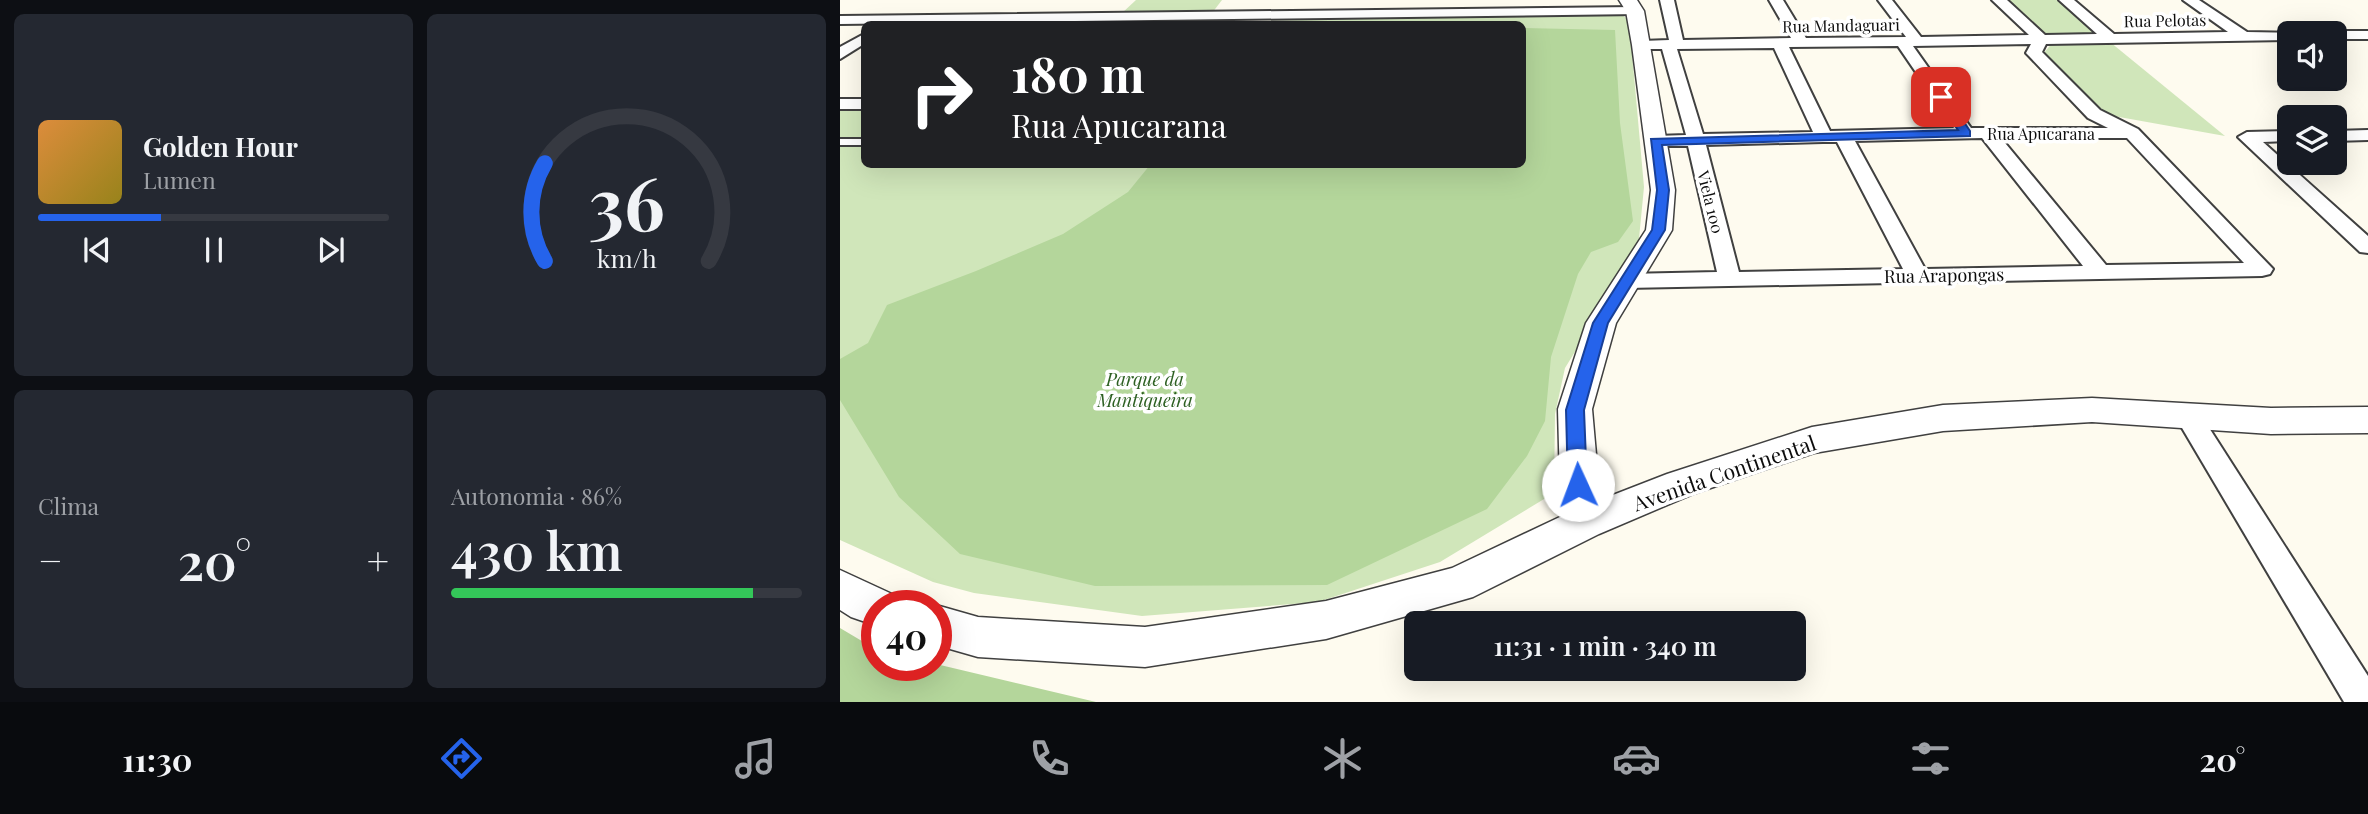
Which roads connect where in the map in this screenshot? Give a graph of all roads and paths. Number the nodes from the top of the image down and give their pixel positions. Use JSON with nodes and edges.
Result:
{"nodes":[{"id":1,"x":1131,"y":0,"type":"edge"},
{"id":2,"x":1228,"y":0,"type":"edge"},
{"id":3,"x":1340,"y":0,"type":"edge"},
{"id":4,"x":1667,"y":0,"type":"edge"},
{"id":5,"x":1776,"y":0,"type":"edge"},
{"id":6,"x":1885,"y":0,"type":"edge"},
{"id":7,"x":1998,"y":0,"type":"edge"},
{"id":8,"x":2066,"y":0,"type":"edge"},
{"id":9,"x":2190,"y":0,"type":"edge"},
{"id":10,"x":1632,"y":5,"type":"edge"},
{"id":11,"x":1447,"y":6,"type":"edge"},
{"id":12,"x":1560,"y":6,"type":"edge"},
{"id":13,"x":1332,"y":13,"type":"junction"},
{"id":14,"x":1217,"y":15,"type":"junction"},
{"id":15,"x":1003,"y":16,"type":"edge"},
{"id":16,"x":886,"y":17,"type":"edge"},
{"id":17,"x":1121,"y":18,"type":"edge"},
{"id":18,"x":840,"y":20,"type":"edge"},
{"id":19,"x":2347,"y":35,"type":"edge"},
{"id":20,"x":2368,"y":35,"type":"edge"},
{"id":21,"x":2243,"y":36,"type":"junction"},
{"id":22,"x":2277,"y":36,"type":"edge"},
{"id":23,"x":2110,"y":38,"type":"junction"},
{"id":24,"x":2041,"y":39,"type":"junction"},
{"id":25,"x":861,"y":40,"type":"edge"},
{"id":26,"x":1910,"y":41,"type":"junction"},
{"id":27,"x":1779,"y":43,"type":"junction"},
{"id":28,"x":1801,"y":43,"type":"junction"},
{"id":29,"x":1662,"y":45,"type":"junction"},
{"id":30,"x":840,"y":54,"type":"edge"},
{"id":31,"x":840,"y":104,"type":"edge"},
{"id":32,"x":861,"y":104,"type":"edge"},
{"id":33,"x":1966,"y":133,"type":"junction"},
{"id":34,"x":1987,"y":133,"type":"junction"},
{"id":35,"x":2132,"y":133,"type":"junction"},
{"id":36,"x":2368,"y":135,"type":"edge"},
{"id":37,"x":2277,"y":136,"type":"edge"},
{"id":38,"x":2347,"y":136,"type":"edge"},
{"id":39,"x":1834,"y":137,"type":"junction"},
{"id":40,"x":1696,"y":140,"type":"junction"},
{"id":41,"x":1656,"y":141,"type":"junction"},
{"id":42,"x":840,"y":142,"type":"edge"},
{"id":43,"x":861,"y":142,"type":"edge"},
{"id":44,"x":2277,"y":164,"type":"edge"},
{"id":45,"x":2289,"y":175,"type":"edge"},
{"id":46,"x":2368,"y":247,"type":"edge"},
{"id":47,"x":2100,"y":272,"type":"junction"},
{"id":48,"x":1918,"y":276,"type":"junction"},
{"id":49,"x":1730,"y":279,"type":"junction"},
{"id":50,"x":1626,"y":281,"type":"junction"},
{"id":51,"x":2188,"y":416,"type":"junction"},
{"id":52,"x":2368,"y":420,"type":"edge"},
{"id":53,"x":1585,"y":523,"type":"junction"},
{"id":54,"x":840,"y":588,"type":"edge"},
{"id":55,"x":861,"y":601,"type":"edge"},
{"id":56,"x":952,"y":630,"type":"edge"},
{"id":57,"x":2364,"y":702,"type":"edge"}],
"edges":[{"from":1,"to":17,"type":"street"},
{"from":2,"to":14,"type":"street"},
{"from":3,"to":13,"type":"street"},
{"from":4,"to":29,"type":"street","name":"Viela 100"},
{"from":5,"to":28,"type":"street"},
{"from":6,"to":26,"type":"street"},
{"from":7,"to":24,"type":"street"},
{"from":8,"to":23,"type":"street"},
{"from":9,"to":21,"type":"street"},
{"from":10,"to":12,"type":"street"},
{"from":10,"to":29,"type":"street"},
{"from":11,"to":12,"type":"street"},
{"from":11,"to":13,"type":"street"},
{"from":13,"to":14,"type":"street"},
{"from":14,"to":17,"type":"street"},
{"from":15,"to":16,"type":"street"},
{"from":15,"to":17,"type":"street"},
{"from":16,"to":18,"type":"street"},
{"from":19,"to":20,"type":"street"},
{"from":21,"to":22,"type":"street","name":"Rua Pelotas"},
{"from":21,"to":23,"type":"street","name":"Rua Pelotas"},
{"from":23,"to":24,"type":"street","name":"Rua Pelotas"},
{"from":24,"to":26,"type":"street","name":"Rua Mandaguari"},
{"from":24,"to":35,"type":"street"},
{"from":25,"to":30,"type":"street"},
{"from":26,"to":28,"type":"street","name":"Rua Mandaguari"},
{"from":26,"to":33,"type":"street"},
{"from":27,"to":28,"type":"street","name":"Rua Mandaguari"},
{"from":27,"to":29,"type":"street","name":"Rua Mandaguari"},
{"from":27,"to":39,"type":"street"},
{"from":29,"to":40,"type":"street","name":"Viela 100"},
{"from":29,"to":41,"type":"street"},
{"from":31,"to":32,"type":"street"},
{"from":33,"to":34,"type":"street","name":"Rua Apucarana"},
{"from":33,"to":39,"type":"street","name":"Rua Apucarana"},
{"from":34,"to":35,"type":"street","name":"Rua Apucarana"},
{"from":34,"to":47,"type":"street"},
{"from":35,"to":47,"type":"street","name":"Rua Arapongas"},
{"from":36,"to":38,"type":"street"},
{"from":37,"to":44,"type":"street"},
{"from":39,"to":40,"type":"street","name":"Rua Apucarana"},
{"from":39,"to":48,"type":"street"},
{"from":40,"to":41,"type":"street","name":"Rua Apucarana"},
{"from":40,"to":49,"type":"street","name":"Viela 100"},
{"from":41,"to":50,"type":"street"},
{"from":42,"to":43,"type":"lane"},
{"from":45,"to":46,"type":"street"},
{"from":47,"to":48,"type":"street","name":"Rua Arapongas"},
{"from":48,"to":49,"type":"street","name":"Rua Arapongas"},
{"from":49,"to":50,"type":"street","name":"Rua Arapongas"},
{"from":50,"to":53,"type":"street"},
{"from":51,"to":52,"type":"street","name":"Avenida Continental"},
{"from":51,"to":53,"type":"street","name":"Avenida Continental"},
{"from":51,"to":57,"type":"street"},
{"from":53,"to":56,"type":"street","name":"Avenida Continental"},
{"from":54,"to":55,"type":"street"}]}
